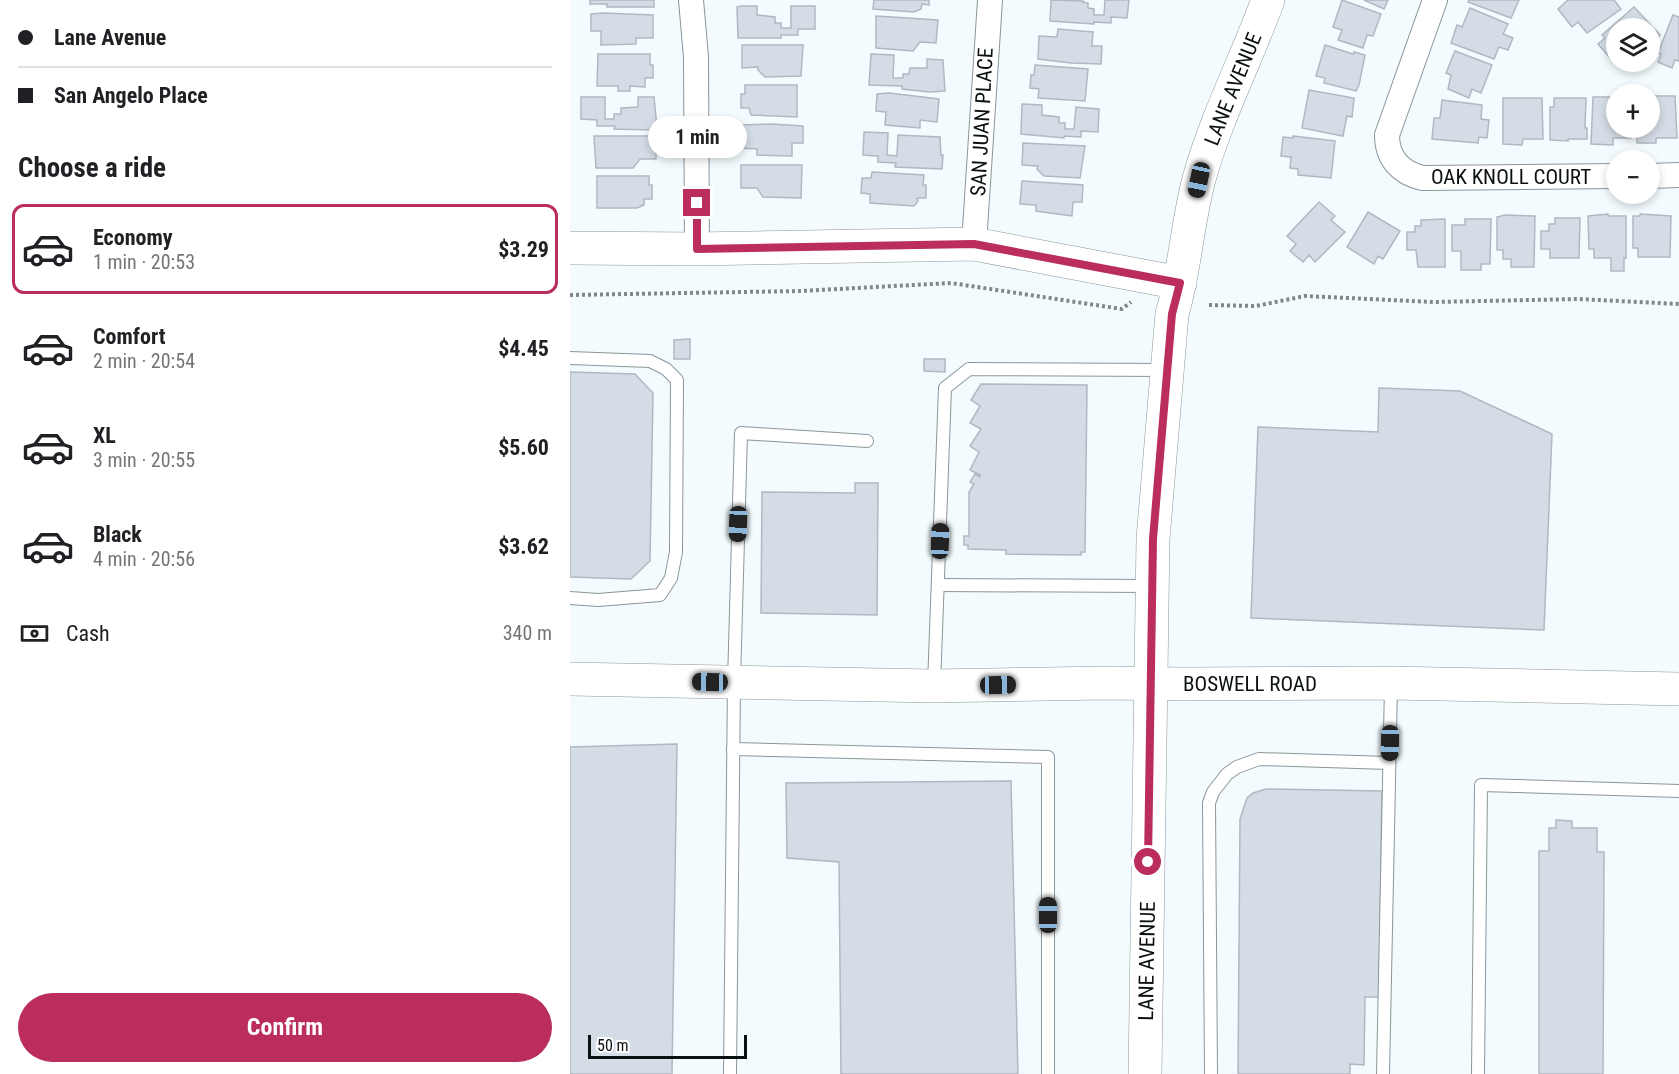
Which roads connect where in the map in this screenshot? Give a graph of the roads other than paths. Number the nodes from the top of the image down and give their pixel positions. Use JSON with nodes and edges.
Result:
{"nodes":[{"id":1,"x":691,"y":0,"type":"edge"},
{"id":2,"x":990,"y":0,"type":"edge"},
{"id":3,"x":1268,"y":0,"type":"edge"},
{"id":4,"x":1435,"y":0,"type":"edge"},
{"id":5,"x":1606,"y":176,"type":"edge"},
{"id":6,"x":1660,"y":176,"type":"edge"},
{"id":7,"x":1679,"y":176,"type":"edge"},
{"id":8,"x":974,"y":244,"type":"junction"},
{"id":9,"x":570,"y":248,"type":"edge"},
{"id":10,"x":697,"y":249,"type":"junction"},
{"id":11,"x":1180,"y":283,"type":"junction"},
{"id":12,"x":570,"y":358,"type":"edge"},
{"id":13,"x":1167,"y":370,"type":"junction"},
{"id":14,"x":867,"y":441,"type":"dead end"},
{"id":15,"x":938,"y":585,"type":"junction"},
{"id":16,"x":1152,"y":586,"type":"junction"},
{"id":17,"x":570,"y":598,"type":"edge"},
{"id":18,"x":570,"y":679,"type":"edge"},
{"id":19,"x":734,"y":682,"type":"junction"},
{"id":20,"x":1391,"y":683,"type":"junction"},
{"id":21,"x":1150,"y":684,"type":"junction"},
{"id":22,"x":934,"y":686,"type":"junction"},
{"id":23,"x":1679,"y":689,"type":"edge"},
{"id":24,"x":733,"y":749,"type":"junction"},
{"id":25,"x":1389,"y":763,"type":"junction"},
{"id":26,"x":1679,"y":791,"type":"edge"},
{"id":27,"x":729,"y":1074,"type":"edge"},
{"id":28,"x":1048,"y":1074,"type":"edge"},
{"id":29,"x":1145,"y":1074,"type":"edge"},
{"id":30,"x":1211,"y":1074,"type":"edge"},
{"id":31,"x":1383,"y":1074,"type":"edge"},
{"id":32,"x":1478,"y":1074,"type":"edge"}],
"edges":[{"from":1,"to":10,"type":"street"},
{"from":2,"to":8,"type":"street","name":"SAN JUAN PLACE"},
{"from":3,"to":11,"type":"street","name":"LANE AVENUE"},
{"from":4,"to":5,"type":"street","name":"OAK KNOLL COURT"},
{"from":6,"to":7,"type":"street"},
{"from":8,"to":10,"type":"street"},
{"from":8,"to":11,"type":"street"},
{"from":9,"to":10,"type":"street"},
{"from":11,"to":13,"type":"street","name":"LANE AVENUE"},
{"from":12,"to":17,"type":"lane"},
{"from":13,"to":15,"type":"lane"},
{"from":13,"to":16,"type":"street","name":"LANE AVENUE"},
{"from":14,"to":19,"type":"lane"},
{"from":15,"to":16,"type":"lane"},
{"from":15,"to":22,"type":"lane"},
{"from":16,"to":21,"type":"street","name":"LANE AVENUE"},
{"from":18,"to":19,"type":"street","name":"BOSWELL ROAD"},
{"from":19,"to":22,"type":"street","name":"BOSWELL ROAD"},
{"from":19,"to":24,"type":"lane"},
{"from":20,"to":21,"type":"street","name":"BOSWELL ROAD"},
{"from":20,"to":23,"type":"street","name":"BOSWELL ROAD"},
{"from":20,"to":25,"type":"lane"},
{"from":21,"to":22,"type":"street","name":"BOSWELL ROAD"},
{"from":21,"to":29,"type":"street","name":"LANE AVENUE"},
{"from":24,"to":27,"type":"lane"},
{"from":24,"to":28,"type":"lane"},
{"from":25,"to":30,"type":"lane"},
{"from":25,"to":31,"type":"lane"},
{"from":26,"to":32,"type":"lane"}]}
